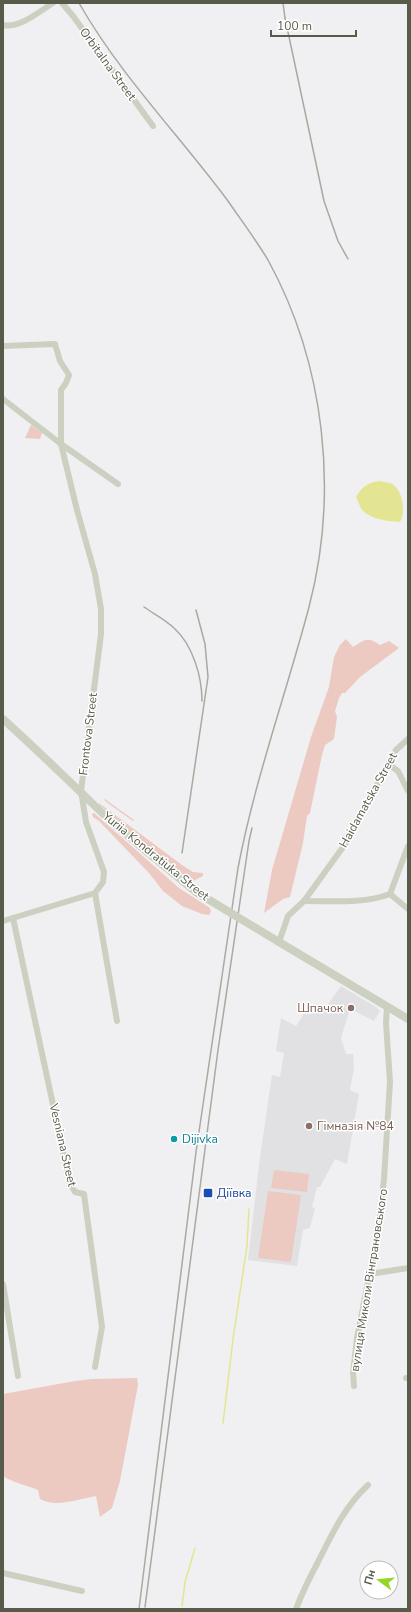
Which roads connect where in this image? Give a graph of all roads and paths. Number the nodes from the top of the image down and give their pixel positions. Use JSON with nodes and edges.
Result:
{"nodes":[{"id":1,"x":53,"y":3,"type":"edge"},
{"id":2,"x":62,"y":3,"type":"edge"},
{"id":3,"x":3,"y":25,"type":"edge"},
{"id":4,"x":153,"y":126,"type":"dead end"},
{"id":5,"x":3,"y":346,"type":"edge"},
{"id":6,"x":3,"y":399,"type":"edge"},
{"id":7,"x":61,"y":444,"type":"junction"},
{"id":8,"x":118,"y":484,"type":"dead end"},
{"id":9,"x":3,"y":719,"type":"edge"},
{"id":10,"x":408,"y":739,"type":"edge"},
{"id":11,"x":388,"y":764,"type":"junction"},
{"id":12,"x":81,"y":791,"type":"junction"},
{"id":13,"x":408,"y":791,"type":"edge"},
{"id":14,"x":408,"y":846,"type":"edge"},
{"id":15,"x":95,"y":893,"type":"junction"},
{"id":16,"x":390,"y":894,"type":"junction"},
{"id":17,"x":304,"y":901,"type":"junction"},
{"id":18,"x":408,"y":909,"type":"edge"},
{"id":19,"x":13,"y":918,"type":"junction"},
{"id":20,"x":3,"y":921,"type":"edge"},
{"id":21,"x":278,"y":942,"type":"junction"},
{"id":22,"x":386,"y":1007,"type":"junction"},
{"id":23,"x":408,"y":1020,"type":"edge"},
{"id":24,"x":117,"y":1021,"type":"dead end"},
{"id":25,"x":408,"y":1268,"type":"edge"},
{"id":26,"x":370,"y":1274,"type":"junction"},
{"id":27,"x":3,"y":1284,"type":"edge"},
{"id":28,"x":95,"y":1367,"type":"dead end"},
{"id":29,"x":18,"y":1376,"type":"dead end"},
{"id":30,"x":354,"y":1386,"type":"dead end"},
{"id":31,"x":368,"y":1485,"type":"dead end"},
{"id":32,"x":3,"y":1574,"type":"edge"},
{"id":33,"x":82,"y":1591,"type":"dead end"},
{"id":34,"x":296,"y":1609,"type":"edge"}],
"edges":[{"from":1,"to":3,"type":"street"},
{"from":2,"to":4,"type":"street","name":"Orbitalna Street"},
{"from":5,"to":7,"type":"street","name":"Frontova Street"},
{"from":6,"to":7,"type":"street"},
{"from":7,"to":8,"type":"street"},
{"from":7,"to":12,"type":"street","name":"Frontova Street"},
{"from":9,"to":12,"type":"street","name":"Yuriia Kondratiuka Street"},
{"from":10,"to":11,"type":"street","name":"Haidamatska Street"},
{"from":11,"to":13,"type":"street"},
{"from":11,"to":17,"type":"street","name":"Haidamatska Street"},
{"from":12,"to":15,"type":"street","name":"Frontova Street"},
{"from":12,"to":21,"type":"street","name":"Yuriia Kondratiuka Street","bridge":true},
{"from":14,"to":16,"type":"street"},
{"from":15,"to":19,"type":"street"},
{"from":15,"to":24,"type":"street"},
{"from":16,"to":17,"type":"street"},
{"from":16,"to":18,"type":"street"},
{"from":17,"to":21,"type":"street","name":"Haidamatska Street"},
{"from":19,"to":20,"type":"street"},
{"from":19,"to":28,"type":"street","name":"Vesniana Street"},
{"from":21,"to":22,"type":"street","name":"Yuriia Kondratiuka Street"},
{"from":22,"to":23,"type":"street","name":"Yuriia Kondratiuka Street"},
{"from":22,"to":26,"type":"street","name":"вулиця Миколи Вінграновського"},
{"from":25,"to":26,"type":"street"},
{"from":26,"to":30,"type":"street","name":"вулиця Миколи Вінграновського"},
{"from":27,"to":29,"type":"street"},
{"from":31,"to":34,"type":"street"},
{"from":32,"to":33,"type":"street"}]}
